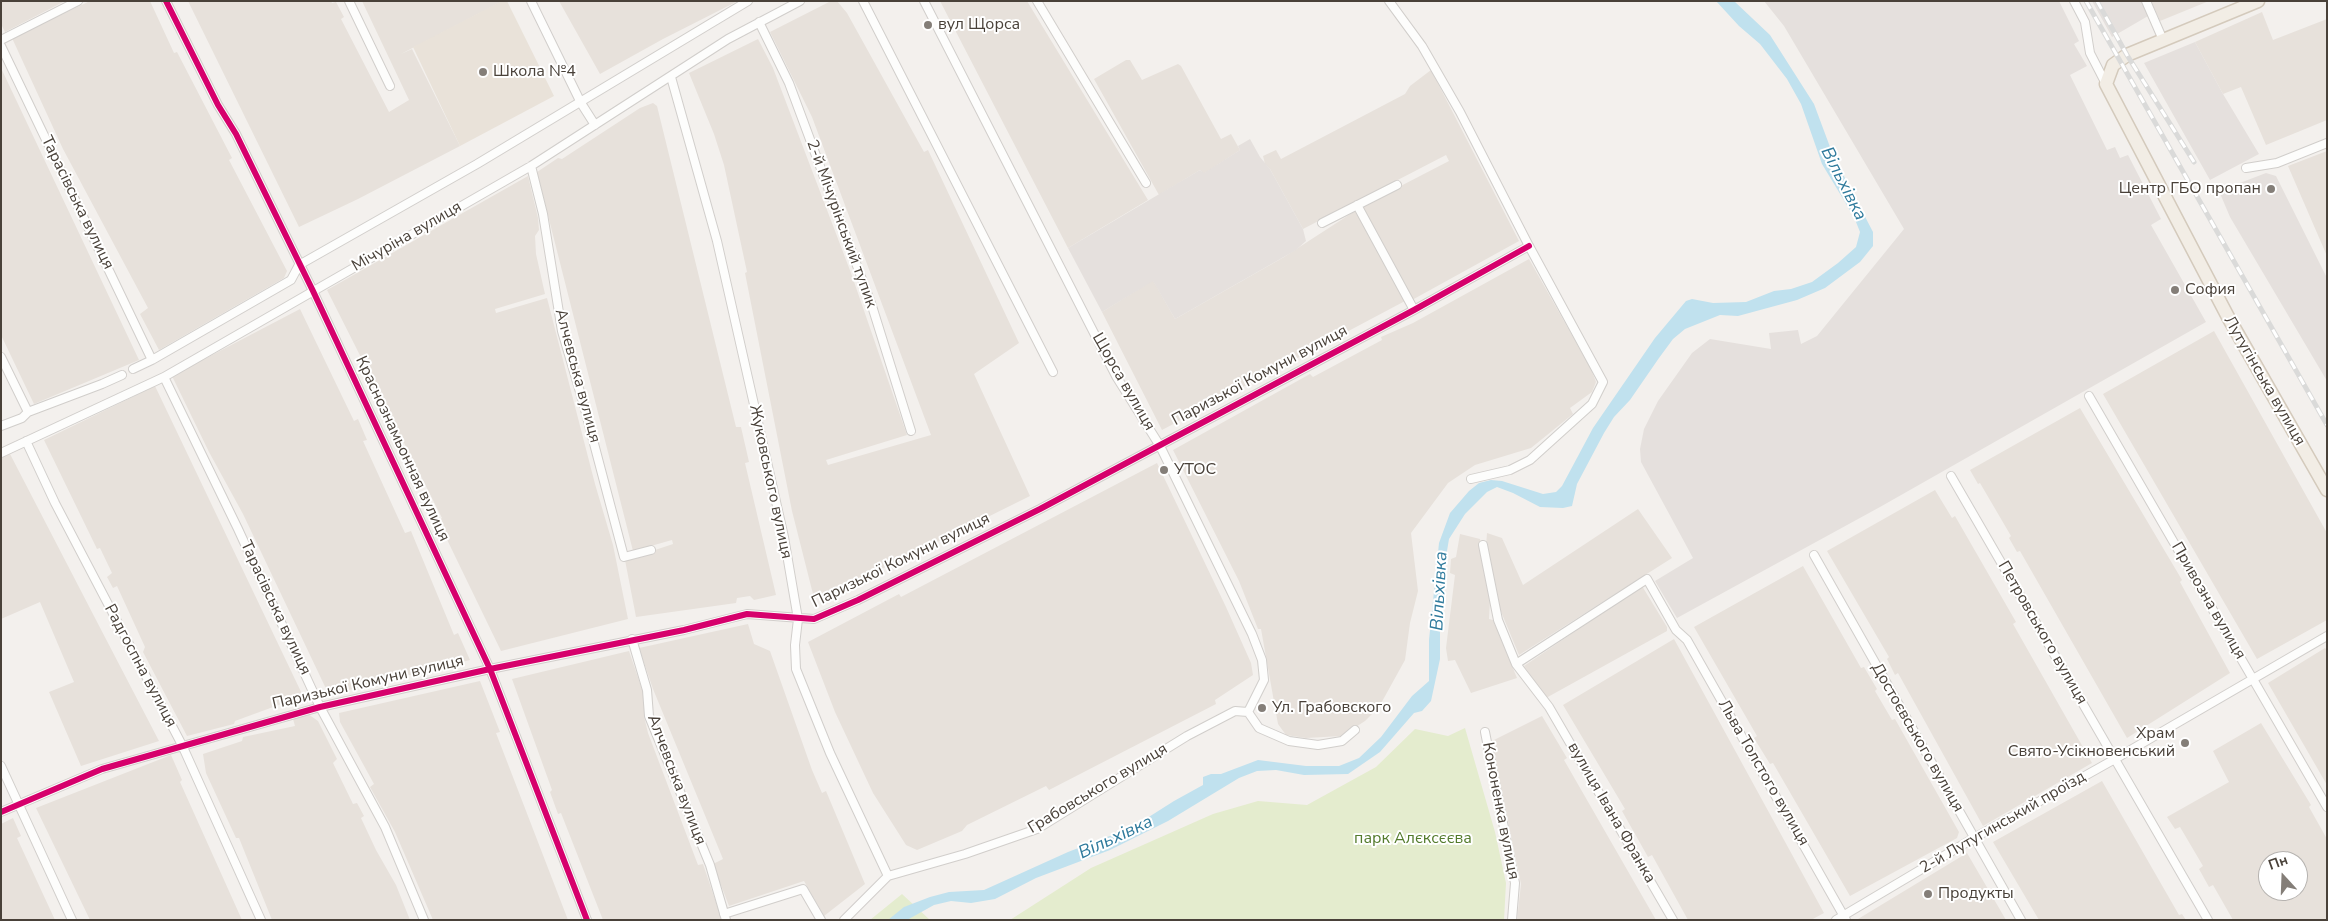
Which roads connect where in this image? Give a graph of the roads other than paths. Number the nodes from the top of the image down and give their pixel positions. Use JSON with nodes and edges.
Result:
{"nodes":[{"id":1,"x":78,"y":1,"type":"edge"},
{"id":2,"x":166,"y":1,"type":"edge"},
{"id":3,"x":349,"y":1,"type":"edge"},
{"id":4,"x":531,"y":1,"type":"edge"},
{"id":5,"x":748,"y":1,"type":"edge"},
{"id":6,"x":800,"y":1,"type":"edge"},
{"id":7,"x":863,"y":1,"type":"edge"},
{"id":8,"x":924,"y":1,"type":"edge"},
{"id":9,"x":1037,"y":1,"type":"edge"},
{"id":10,"x":1389,"y":1,"type":"edge"},
{"id":11,"x":2074,"y":1,"type":"edge"},
{"id":12,"x":2146,"y":1,"type":"edge"},
{"id":13,"x":2258,"y":1,"type":"edge"},
{"id":14,"x":759,"y":22,"type":"junction"},
{"id":15,"x":1,"y":40,"type":"edge"},
{"id":16,"x":2163,"y":40,"type":"junction"},
{"id":17,"x":1,"y":46,"type":"edge"},
{"id":18,"x":671,"y":77,"type":"junction"},
{"id":19,"x":2106,"y":84,"type":"junction"},
{"id":20,"x":390,"y":86,"type":"dead end"},
{"id":21,"x":581,"y":103,"type":"junction"},
{"id":22,"x":595,"y":126,"type":"junction"},
{"id":23,"x":2327,"y":143,"type":"edge"},
{"id":24,"x":531,"y":166,"type":"junction"},
{"id":25,"x":2246,"y":168,"type":"dead end"},
{"id":26,"x":1146,"y":183,"type":"dead end"},
{"id":27,"x":1397,"y":185,"type":"dead end"},
{"id":28,"x":1358,"y":205,"type":"junction"},
{"id":29,"x":1322,"y":223,"type":"dead end"},
{"id":30,"x":1529,"y":246,"type":"junction"},
{"id":31,"x":299,"y":265,"type":"junction"},
{"id":32,"x":314,"y":291,"type":"junction"},
{"id":33,"x":1414,"y":310,"type":"junction"},
{"id":34,"x":1,"y":357,"type":"edge"},
{"id":35,"x":152,"y":360,"type":"junction"},
{"id":36,"x":132,"y":369,"type":"dead end"},
{"id":37,"x":1053,"y":372,"type":"dead end"},
{"id":38,"x":122,"y":374,"type":"dead end"},
{"id":39,"x":164,"y":377,"type":"junction"},
{"id":40,"x":2089,"y":396,"type":"dead end"},
{"id":41,"x":28,"y":412,"type":"junction"},
{"id":42,"x":1,"y":426,"type":"edge"},
{"id":43,"x":911,"y":431,"type":"dead end"},
{"id":44,"x":26,"y":441,"type":"junction"},
{"id":45,"x":1160,"y":446,"type":"junction"},
{"id":46,"x":1,"y":453,"type":"edge"},
{"id":47,"x":1951,"y":476,"type":"dead end"},
{"id":48,"x":1471,"y":479,"type":"dead end"},
{"id":49,"x":2327,"y":490,"type":"edge"},
{"id":50,"x":1483,"y":545,"type":"dead end"},
{"id":51,"x":651,"y":550,"type":"dead end"},
{"id":52,"x":1814,"y":555,"type":"dead end"},
{"id":53,"x":798,"y":618,"type":"junction"},
{"id":54,"x":2327,"y":636,"type":"edge"},
{"id":55,"x":632,"y":638,"type":"junction"},
{"id":56,"x":1516,"y":664,"type":"junction"},
{"id":57,"x":490,"y":668,"type":"junction"},
{"id":58,"x":2253,"y":679,"type":"junction"},
{"id":59,"x":320,"y":707,"type":"junction"},
{"id":60,"x":1248,"y":712,"type":"junction"},
{"id":61,"x":1355,"y":730,"type":"dead end"},
{"id":62,"x":1485,"y":732,"type":"dead end"},
{"id":63,"x":182,"y":745,"type":"junction"},
{"id":64,"x":2115,"y":759,"type":"junction"},
{"id":65,"x":1,"y":766,"type":"edge"},
{"id":66,"x":20,"y":803,"type":"junction"},
{"id":67,"x":2327,"y":807,"type":"edge"},
{"id":68,"x":1,"y":812,"type":"edge"},
{"id":69,"x":1974,"y":838,"type":"junction"},
{"id":70,"x":888,"y":876,"type":"junction"},
{"id":71,"x":725,"y":917,"type":"edge"},
{"id":72,"x":1845,"y":918,"type":"edge"},
{"id":73,"x":72,"y":920,"type":"edge"},
{"id":74,"x":261,"y":920,"type":"edge"},
{"id":75,"x":424,"y":920,"type":"edge"},
{"id":76,"x":586,"y":920,"type":"edge"},
{"id":77,"x":821,"y":920,"type":"edge"},
{"id":78,"x":844,"y":920,"type":"edge"},
{"id":79,"x":1512,"y":920,"type":"edge"},
{"id":80,"x":1673,"y":920,"type":"edge"},
{"id":81,"x":1836,"y":920,"type":"edge"},
{"id":82,"x":2021,"y":920,"type":"edge"},
{"id":83,"x":2208,"y":920,"type":"edge"}],
"edges":[{"from":1,"to":15,"type":"street"},
{"from":2,"to":31,"type":"street","name":"Краснознамьонная вулиця"},
{"from":3,"to":20,"type":"street"},
{"from":4,"to":21,"type":"street"},
{"from":5,"to":21,"type":"street","name":"Мічуріна вулиця"},
{"from":6,"to":14,"type":"street","name":"Мічуріна вулиця"},
{"from":7,"to":37,"type":"street"},
{"from":8,"to":45,"type":"street","name":"Щорса вулиця"},
{"from":9,"to":26,"type":"street"},
{"from":10,"to":30,"type":"street"},
{"from":11,"to":19,"type":"street"},
{"from":12,"to":16,"type":"street"},
{"from":13,"to":16,"type":"main road"},
{"from":14,"to":18,"type":"street","name":"Мічуріна вулиця"},
{"from":14,"to":43,"type":"street","name":"2-й Мічурінський тупик"},
{"from":16,"to":19,"type":"main road"},
{"from":17,"to":35,"type":"street","name":"Тарасівська вулиця"},
{"from":18,"to":22,"type":"street","name":"Мічуріна вулиця"},
{"from":18,"to":53,"type":"street","name":"Жуковського вулиця"},
{"from":19,"to":49,"type":"main road","name":"Лутугінська вулиця"},
{"from":21,"to":22,"type":"street"},
{"from":21,"to":31,"type":"street","name":"Мічуріна вулиця"},
{"from":22,"to":24,"type":"street","name":"Мічуріна вулиця"},
{"from":23,"to":25,"type":"street"},
{"from":24,"to":32,"type":"street","name":"Мічуріна вулиця"},
{"from":24,"to":51,"type":"street","name":"Алчевська вулиця"},
{"from":27,"to":28,"type":"street"},
{"from":28,"to":29,"type":"street"},
{"from":28,"to":33,"type":"street"},
{"from":30,"to":33,"type":"street","name":"Паризької Комуни вулиця"},
{"from":30,"to":48,"type":"street"},
{"from":31,"to":32,"type":"street","name":"Краснознамьонная вулиця"},
{"from":31,"to":35,"type":"street","name":"Мічуріна вулиця"},
{"from":32,"to":39,"type":"street","name":"Мічуріна вулиця"},
{"from":32,"to":57,"type":"street","name":"Краснознамьонная вулиця"},
{"from":33,"to":45,"type":"street","name":"Паризької Комуни вулиця"},
{"from":34,"to":41,"type":"street"},
{"from":35,"to":36,"type":"street","name":"Мічуріна вулиця"},
{"from":38,"to":41,"type":"street"},
{"from":39,"to":44,"type":"street","name":"Мічуріна вулиця"},
{"from":39,"to":59,"type":"street","name":"Тарасівська вулиця"},
{"from":40,"to":58,"type":"street","name":"Привозна вулиця"},
{"from":41,"to":42,"type":"street"},
{"from":44,"to":46,"type":"street","name":"Мічуріна вулиця"},
{"from":44,"to":63,"type":"street","name":"Радгоспна вулиця"},
{"from":45,"to":53,"type":"street","name":"Паризької Комуни вулиця"},
{"from":45,"to":60,"type":"street","name":"Щорса вулиця"},
{"from":47,"to":64,"type":"street","name":"Петровського вулиця"},
{"from":50,"to":56,"type":"street","name":"вулиця Івана Франка"},
{"from":52,"to":69,"type":"street","name":"Достоєвського вулиця"},
{"from":53,"to":55,"type":"street","name":"Паризької Комуни вулиця"},
{"from":53,"to":70,"type":"street","name":"Жуковського вулиця"},
{"from":54,"to":58,"type":"street","name":"2-й Лутугинський проїзд"},
{"from":55,"to":57,"type":"street","name":"Паризької Комуни вулиця"},
{"from":55,"to":71,"type":"street","name":"Алчевська вулиця"},
{"from":56,"to":72,"type":"street","name":"Льва Толстого вулиця"},
{"from":56,"to":80,"type":"street","name":"вулиця Івана Франка"},
{"from":57,"to":59,"type":"street","name":"Паризької Комуни вулиця"},
{"from":57,"to":76,"type":"street","name":"Краснознамьонная вулиця"},
{"from":58,"to":64,"type":"street","name":"2-й Лутугинський проїзд"},
{"from":58,"to":67,"type":"street","name":"Привозна вулиця"},
{"from":59,"to":63,"type":"street","name":"Паризької Комуни вулиця"},
{"from":59,"to":75,"type":"street","name":"Тарасівська вулиця"},
{"from":60,"to":61,"type":"street"},
{"from":60,"to":70,"type":"street","name":"Грабовського вулиця"},
{"from":62,"to":79,"type":"street","name":"Кононенка вулиця"},
{"from":63,"to":66,"type":"street","name":"Паризької Комуни вулиця"},
{"from":63,"to":74,"type":"street","name":"Радгоспна вулиця"},
{"from":64,"to":69,"type":"street","name":"2-й Лутугинський проїзд"},
{"from":64,"to":83,"type":"street","name":"Петровського вулиця"},
{"from":65,"to":66,"type":"street"},
{"from":66,"to":68,"type":"street","name":"Паризької Комуни вулиця"},
{"from":66,"to":73,"type":"street"},
{"from":69,"to":72,"type":"street","name":"2-й Лутугинський проїзд"},
{"from":69,"to":82,"type":"street","name":"Достоєвського вулиця"},
{"from":70,"to":78,"type":"street","name":"Грабовського вулиця"},
{"from":71,"to":77,"type":"street"},
{"from":72,"to":81,"type":"street","name":"2-й Лутугинський проїзд"}]}
